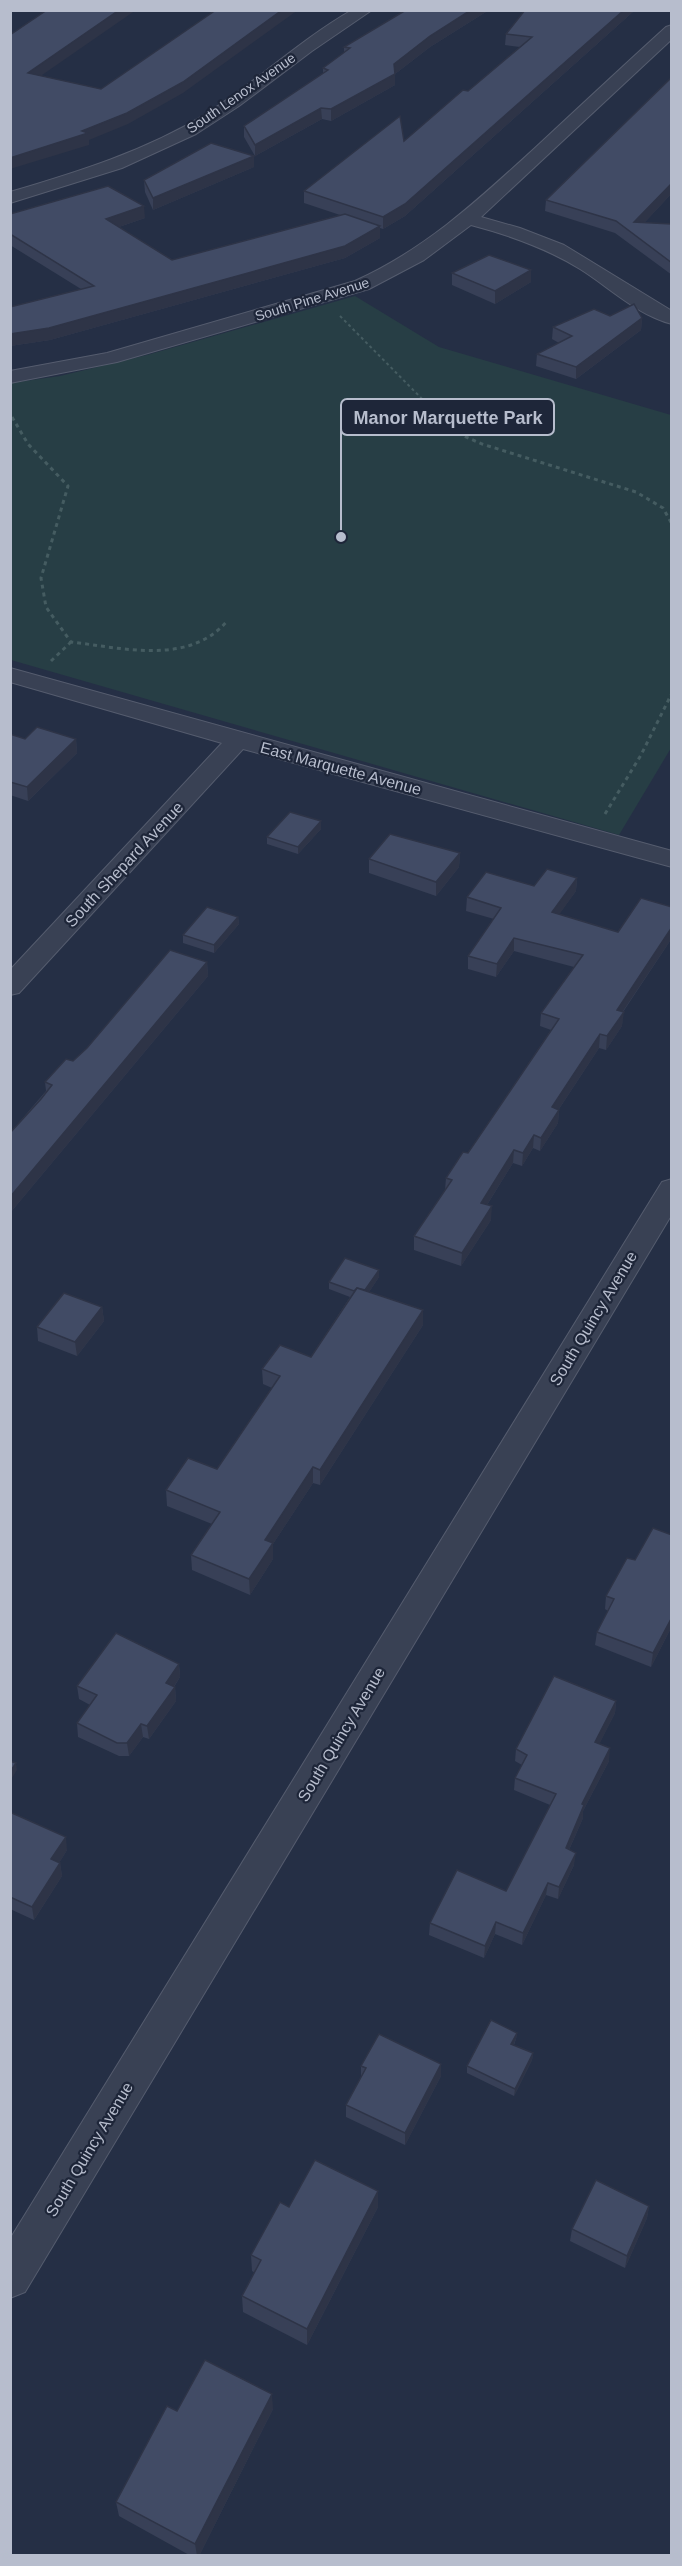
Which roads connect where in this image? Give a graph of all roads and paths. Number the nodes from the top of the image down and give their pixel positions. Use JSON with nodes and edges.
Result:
{"nodes":[{"id":1,"x":364,"y":10,"type":"edge"},
{"id":2,"x":672,"y":30,"type":"edge"},
{"id":3,"x":10,"y":198,"type":"edge"},
{"id":4,"x":468,"y":219,"type":"junction"},
{"id":5,"x":318,"y":298,"type":"junction"},
{"id":6,"x":672,"y":318,"type":"edge"},
{"id":7,"x":10,"y":377,"type":"edge"},
{"id":8,"x":10,"y":412,"type":"edge"},
{"id":9,"x":672,"y":524,"type":"edge"},
{"id":10,"x":228,"y":620,"type":"dead end"},
{"id":11,"x":10,"y":675,"type":"edge"},
{"id":12,"x":672,"y":693,"type":"edge"},
{"id":13,"x":238,"y":740,"type":"junction"},
{"id":14,"x":589,"y":837,"type":"junction"},
{"id":15,"x":672,"y":859,"type":"edge"},
{"id":16,"x":10,"y":987,"type":"edge"},
{"id":17,"x":672,"y":1189,"type":"edge"},
{"id":18,"x":10,"y":2278,"type":"edge"}],
"edges":[{"from":1,"to":3,"type":"street","name":"South Lenox Avenue"},
{"from":2,"to":4,"type":"street","name":"South Pine Avenue"},
{"from":4,"to":5,"type":"street","name":"South Pine Avenue"},
{"from":4,"to":6,"type":"street"},
{"from":5,"to":7,"type":"street","name":"South Pine Avenue"},
{"from":5,"to":9,"type":"path"},
{"from":8,"to":10,"type":"path"},
{"from":11,"to":13,"type":"street","name":"East Marquette Avenue"},
{"from":12,"to":14,"type":"path"},
{"from":13,"to":14,"type":"street","name":"East Marquette Avenue"},
{"from":13,"to":16,"type":"street","name":"South Shepard Avenue"},
{"from":14,"to":15,"type":"street","name":"East Marquette Avenue"},
{"from":17,"to":18,"type":"street","name":"South Quincy Avenue"}]}
